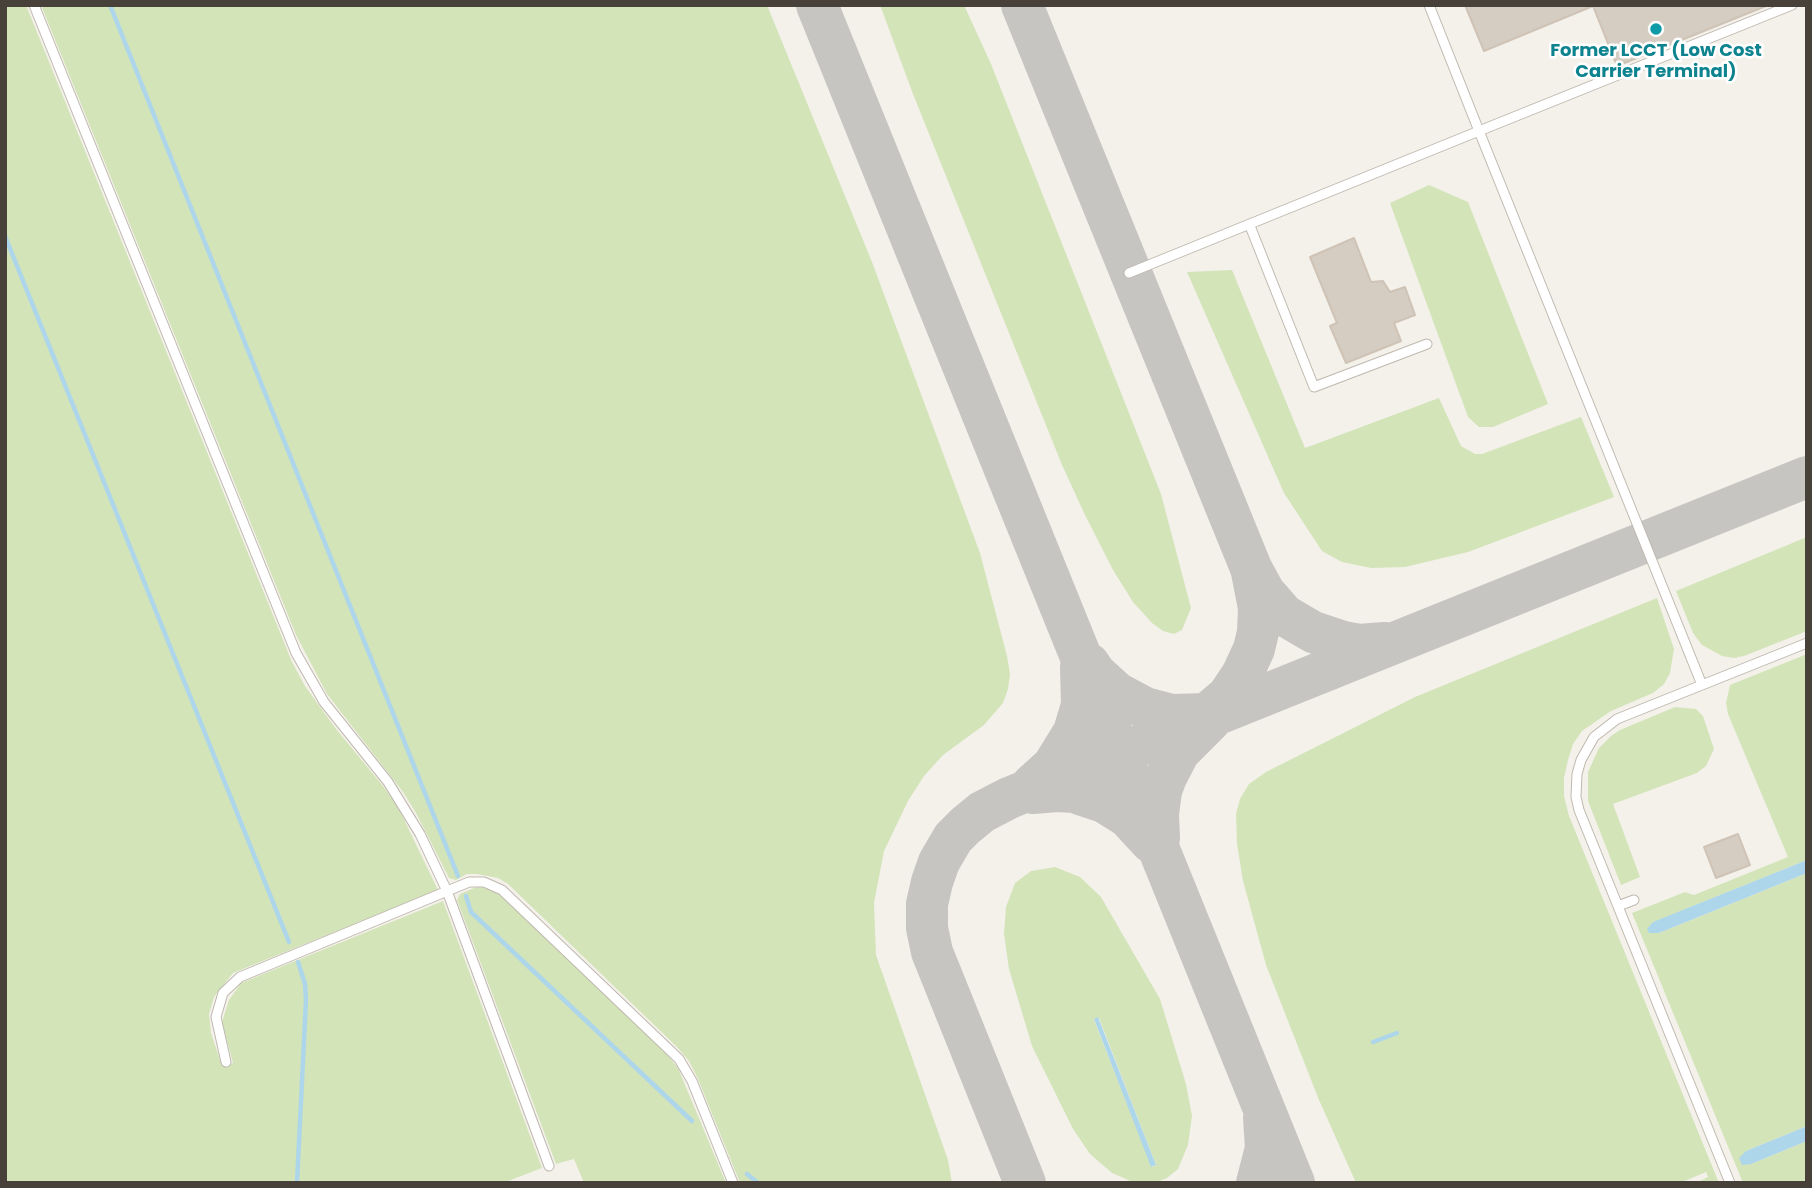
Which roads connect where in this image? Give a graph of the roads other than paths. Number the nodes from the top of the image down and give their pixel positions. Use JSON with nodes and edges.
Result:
{"nodes":[{"id":1,"x":34,"y":5,"type":"edge"},
{"id":2,"x":1429,"y":5,"type":"edge"},
{"id":3,"x":1792,"y":5,"type":"edge"},
{"id":4,"x":1479,"y":131,"type":"junction"},
{"id":5,"x":1250,"y":226,"type":"junction"},
{"id":6,"x":1129,"y":273,"type":"dead end"},
{"id":7,"x":1427,"y":344,"type":"dead end"},
{"id":8,"x":1807,"y":643,"type":"edge"},
{"id":9,"x":1702,"y":685,"type":"junction"},
{"id":10,"x":447,"y":891,"type":"junction"},
{"id":11,"x":1634,"y":900,"type":"dead end"},
{"id":12,"x":1618,"y":906,"type":"junction"},
{"id":13,"x":226,"y":1062,"type":"dead end"},
{"id":14,"x":549,"y":1166,"type":"dead end"},
{"id":15,"x":733,"y":1183,"type":"edge"},
{"id":16,"x":1730,"y":1183,"type":"edge"}],
"edges":[{"from":1,"to":10,"type":"lane"},
{"from":2,"to":4,"type":"lane"},
{"from":3,"to":4,"type":"lane"},
{"from":4,"to":5,"type":"lane"},
{"from":4,"to":9,"type":"lane"},
{"from":5,"to":6,"type":"lane"},
{"from":5,"to":7,"type":"lane"},
{"from":8,"to":9,"type":"lane"},
{"from":9,"to":12,"type":"lane"},
{"from":10,"to":13,"type":"lane"},
{"from":10,"to":14,"type":"lane"},
{"from":10,"to":15,"type":"lane"},
{"from":11,"to":12,"type":"lane"},
{"from":12,"to":16,"type":"lane"}]}
